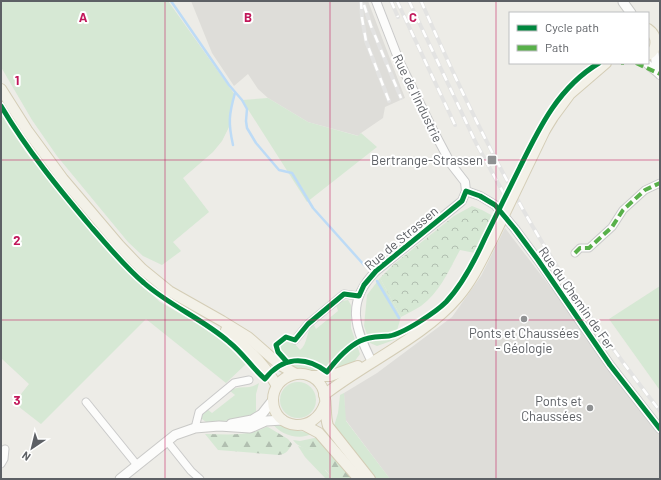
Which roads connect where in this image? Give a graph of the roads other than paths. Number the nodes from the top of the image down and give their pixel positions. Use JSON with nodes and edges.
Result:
{"nodes":[{"id":1,"x":376,"y":1,"type":"edge"},
{"id":2,"x":623,"y":2,"type":"edge"},
{"id":3,"x":626,"y":12,"type":"edge"},
{"id":4,"x":630,"y":12,"type":"edge"},
{"id":5,"x":653,"y":30,"type":"edge"},
{"id":6,"x":655,"y":46,"type":"edge"},
{"id":7,"x":607,"y":64,"type":"edge"},
{"id":8,"x":647,"y":64,"type":"edge"},
{"id":9,"x":660,"y":75,"type":"edge"},
{"id":10,"x":1,"y":89,"type":"edge"},
{"id":11,"x":660,"y":183,"type":"edge"},
{"id":12,"x":466,"y":190,"type":"junction"},
{"id":13,"x":575,"y":253,"type":"dead end"},
{"id":14,"x":359,"y":296,"type":"junction"},
{"id":15,"x":202,"y":310,"type":"junction"},
{"id":16,"x":295,"y":340,"type":"dead end"},
{"id":17,"x":372,"y":362,"type":"junction"},
{"id":18,"x":296,"y":374,"type":"junction"},
{"id":19,"x":311,"y":376,"type":"junction"},
{"id":20,"x":249,"y":380,"type":"dead end"},
{"id":21,"x":276,"y":386,"type":"junction"},
{"id":22,"x":325,"y":399,"type":"junction"},
{"id":23,"x":273,"y":400,"type":"junction"},
{"id":24,"x":86,"y":402,"type":"dead end"},
{"id":25,"x":283,"y":420,"type":"junction"},
{"id":26,"x":304,"y":425,"type":"junction"},
{"id":27,"x":219,"y":426,"type":"junction"},
{"id":28,"x":195,"y":428,"type":"junction"},
{"id":29,"x":660,"y":429,"type":"edge"},
{"id":30,"x":167,"y":441,"type":"junction"},
{"id":31,"x":5,"y":449,"type":"dead end"},
{"id":32,"x":1,"y":464,"type":"edge"},
{"id":33,"x":137,"y":465,"type":"junction"},
{"id":34,"x":120,"y":479,"type":"edge"},
{"id":35,"x":200,"y":479,"type":"edge"},
{"id":36,"x":359,"y":479,"type":"edge"},
{"id":37,"x":370,"y":479,"type":"edge"}],
"edges":[{"from":1,"to":12,"type":"street","name":"Rue de l'Industrie"},
{"from":2,"to":3,"type":"main road"},
{"from":2,"to":4,"type":"main road"},
{"from":5,"to":6,"type":"main road"},
{"from":6,"to":9,"type":"street"},
{"from":7,"to":17,"type":"main road","bridge":true},
{"from":8,"to":9,"type":"street"},
{"from":10,"to":15,"type":"main road"},
{"from":11,"to":13,"type":"street"},
{"from":12,"to":14,"type":"street","name":"Rue de Strassen"},
{"from":12,"to":29,"type":"street","name":"Rue du Chemin de Fer"},
{"from":14,"to":16,"type":"street"},
{"from":14,"to":17,"type":"street","name":"Rue de Strassen"},
{"from":15,"to":18,"type":"main road"},
{"from":15,"to":21,"type":"main road"},
{"from":17,"to":19,"type":"main road"},
{"from":17,"to":22,"type":"main road"},
{"from":18,"to":19,"type":"main road"},
{"from":18,"to":21,"type":"main road"},
{"from":19,"to":22,"type":"main road"},
{"from":20,"to":28,"type":"street"},
{"from":21,"to":23,"type":"main road"},
{"from":22,"to":26,"type":"main road"},
{"from":22,"to":37,"type":"main road"},
{"from":23,"to":25,"type":"main road"},
{"from":23,"to":27,"type":"main road"},
{"from":24,"to":33,"type":"street"},
{"from":25,"to":26,"type":"main road"},
{"from":25,"to":27,"type":"main road"},
{"from":26,"to":36,"type":"main road"},
{"from":27,"to":28,"type":"main road"},
{"from":28,"to":30,"type":"main road"},
{"from":30,"to":33,"type":"main road"},
{"from":30,"to":35,"type":"street"},
{"from":31,"to":32,"type":"street"},
{"from":33,"to":34,"type":"main road"}]}
